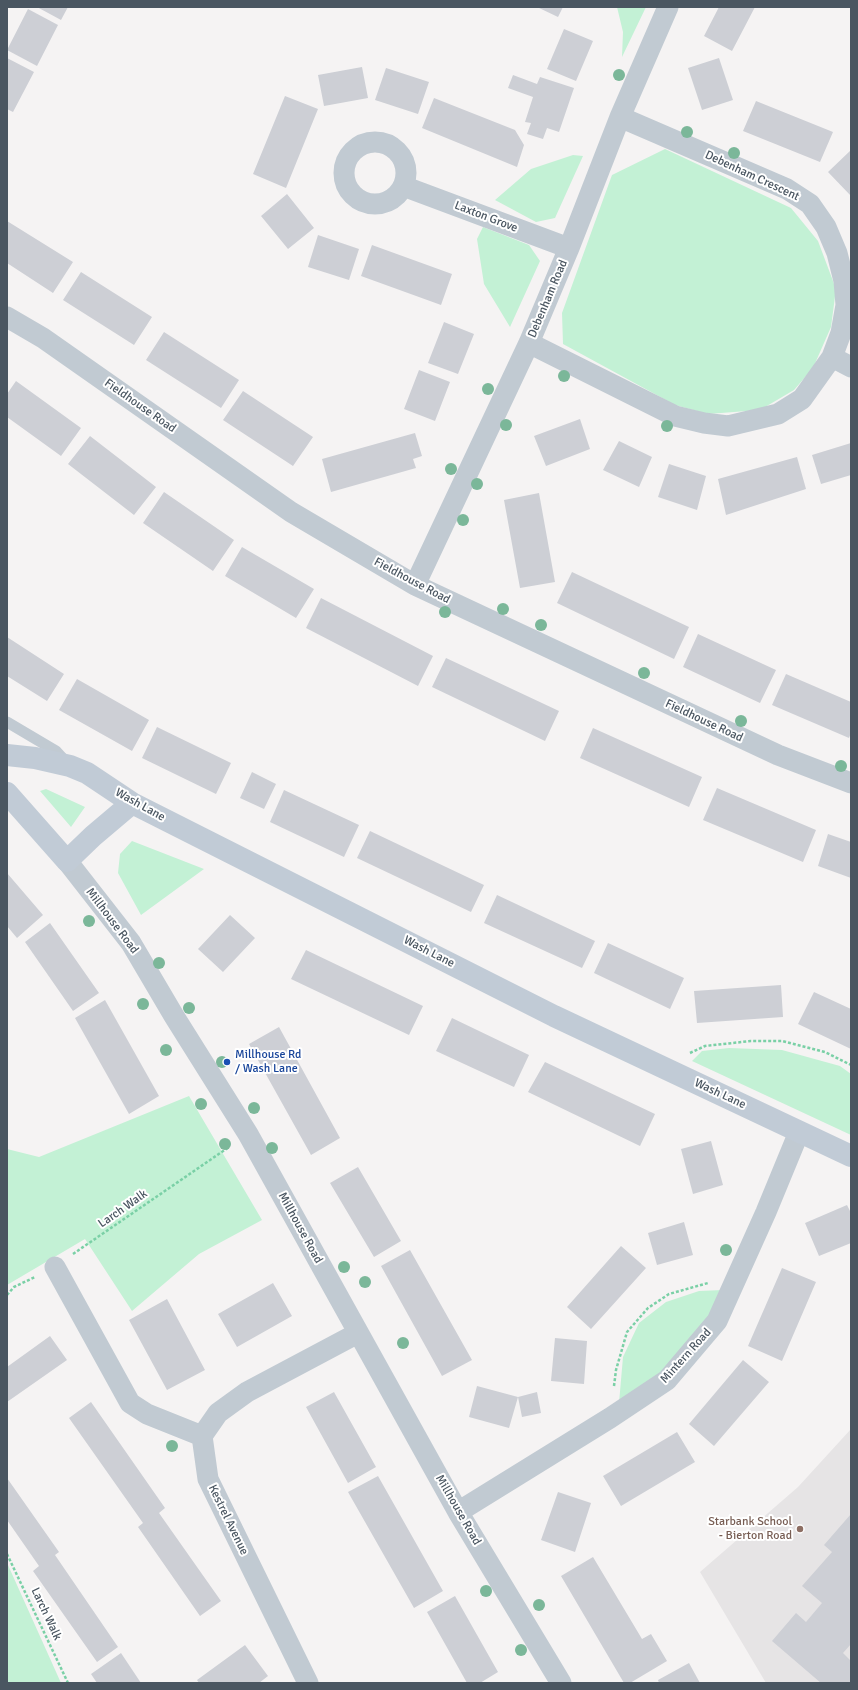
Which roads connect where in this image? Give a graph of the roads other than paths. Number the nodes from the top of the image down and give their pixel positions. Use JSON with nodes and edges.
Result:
{"nodes":[{"id":1,"x":668,"y":7,"type":"edge"},
{"id":2,"x":620,"y":117,"type":"junction"},
{"id":3,"x":403,"y":186,"type":"dead end"},
{"id":4,"x":569,"y":248,"type":"junction"},
{"id":5,"x":7,"y":317,"type":"edge"},
{"id":6,"x":529,"y":343,"type":"junction"},
{"id":7,"x":832,"y":357,"type":"junction"},
{"id":8,"x":851,"y":367,"type":"edge"},
{"id":9,"x":415,"y":585,"type":"junction"},
{"id":10,"x":7,"y":722,"type":"edge"},
{"id":11,"x":7,"y":756,"type":"edge"},
{"id":12,"x":70,"y":766,"type":"junction"},
{"id":13,"x":851,"y":783,"type":"edge"},
{"id":14,"x":7,"y":793,"type":"edge"},
{"id":15,"x":132,"y":803,"type":"junction"},
{"id":16,"x":67,"y":861,"type":"junction"},
{"id":17,"x":799,"y":1132,"type":"junction"},
{"id":18,"x":851,"y":1156,"type":"edge"},
{"id":19,"x":55,"y":1267,"type":"road end"},
{"id":20,"x":358,"y":1333,"type":"junction"},
{"id":21,"x":202,"y":1436,"type":"junction"},
{"id":22,"x":458,"y":1512,"type":"junction"},
{"id":23,"x":308,"y":1683,"type":"edge"},
{"id":24,"x":561,"y":1683,"type":"edge"}],
"edges":[{"from":1,"to":2,"type":"street","name":"Debenham Road"},
{"from":2,"to":4,"type":"street","name":"Debenham Road"},
{"from":2,"to":7,"type":"street","name":"Debenham Crescent"},
{"from":3,"to":4,"type":"street","name":"Laxton Grove"},
{"from":4,"to":6,"type":"street","name":"Debenham Road"},
{"from":5,"to":9,"type":"street","name":"Fieldhouse Road"},
{"from":6,"to":7,"type":"street","name":"Debenham Crescent"},
{"from":6,"to":9,"type":"street","name":"Debenham Road"},
{"from":7,"to":8,"type":"street"},
{"from":9,"to":13,"type":"street","name":"Fieldhouse Road"},
{"from":10,"to":12,"type":"lane"},
{"from":11,"to":12,"type":"street","name":"Wash Lane"},
{"from":12,"to":15,"type":"street","name":"Wash Lane"},
{"from":14,"to":16,"type":"street","name":"Millhouse Road"},
{"from":15,"to":16,"type":"street"},
{"from":15,"to":17,"type":"street","name":"Wash Lane"},
{"from":16,"to":20,"type":"street","name":"Millhouse Road"},
{"from":17,"to":18,"type":"street","name":"Wash Lane"},
{"from":17,"to":22,"type":"street","name":"Mintern Road"},
{"from":19,"to":21,"type":"street"},
{"from":20,"to":21,"type":"street"},
{"from":20,"to":22,"type":"street","name":"Millhouse Road"},
{"from":21,"to":23,"type":"street","name":"Kestrel Avenue"},
{"from":22,"to":24,"type":"street","name":"Millhouse Road"}]}
